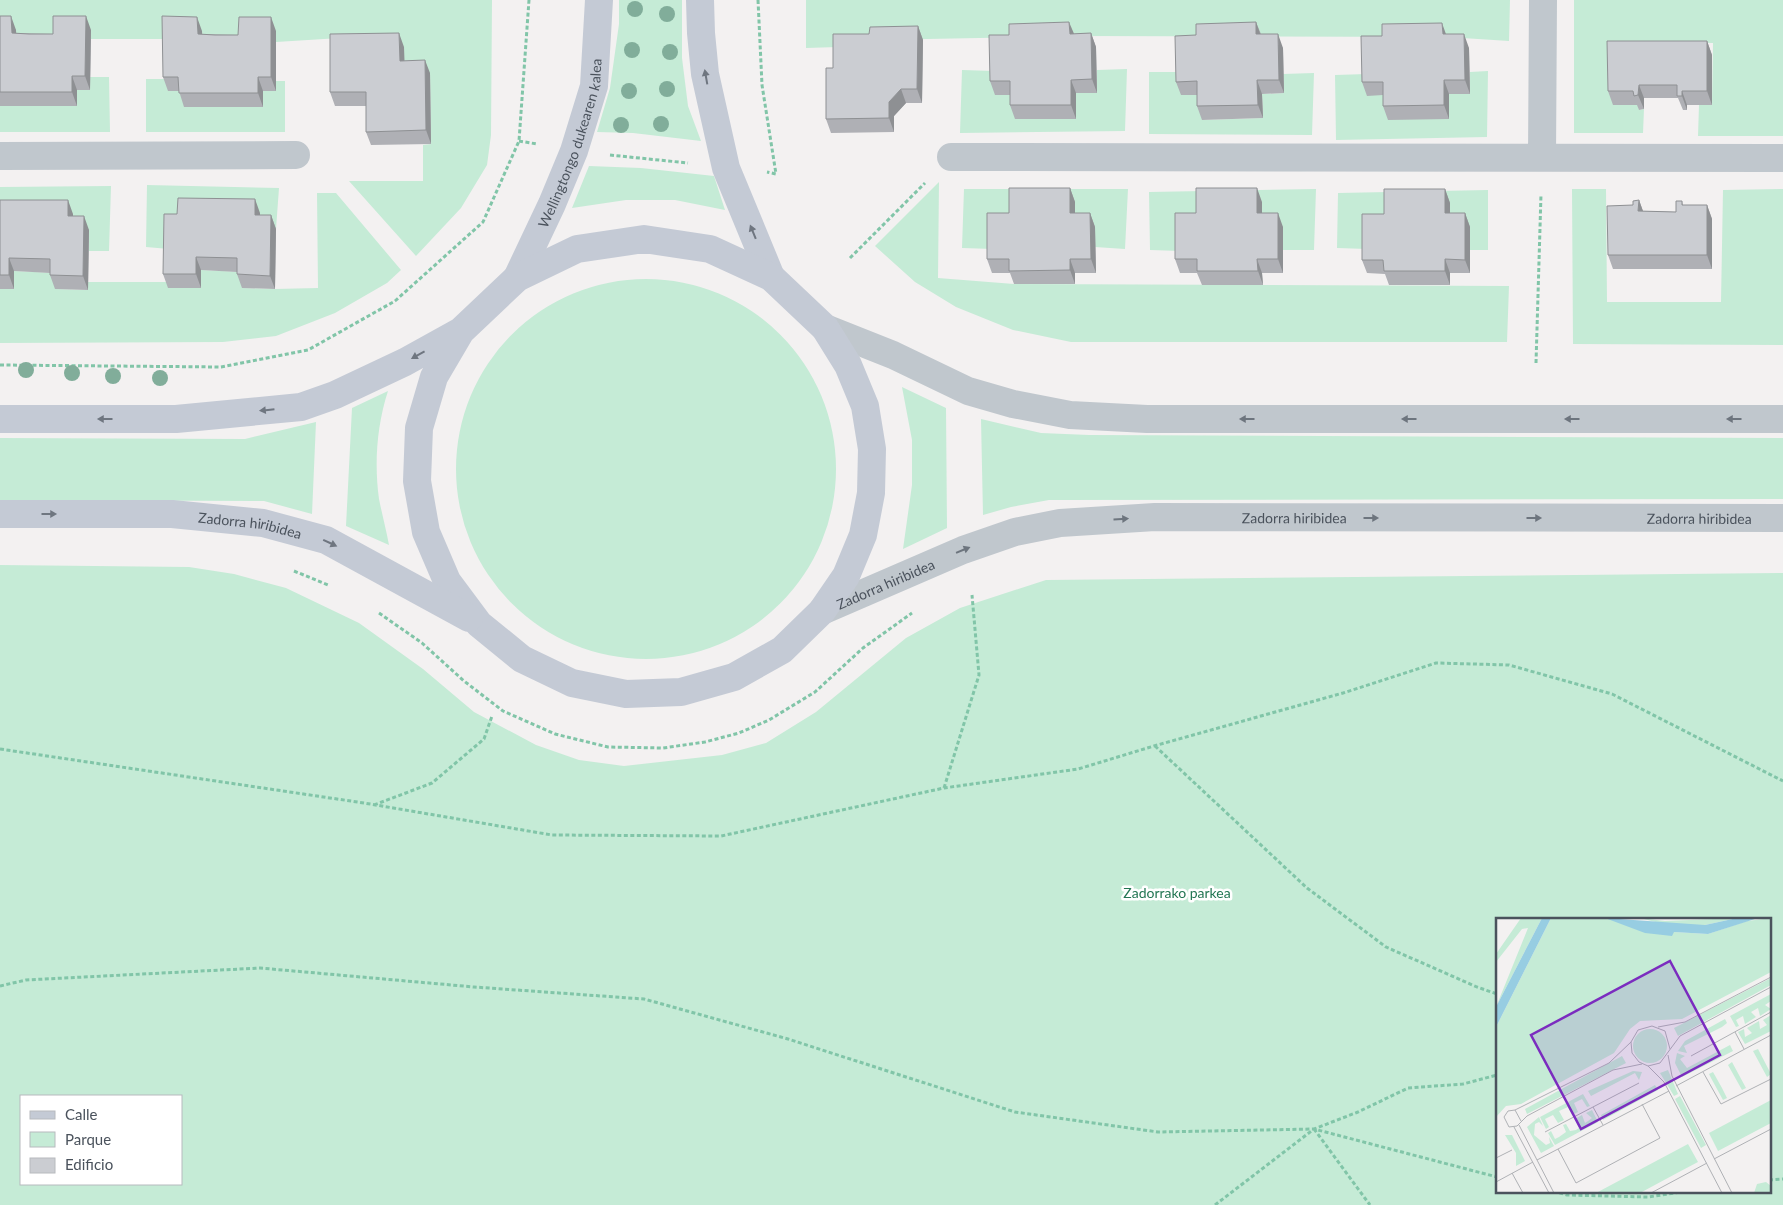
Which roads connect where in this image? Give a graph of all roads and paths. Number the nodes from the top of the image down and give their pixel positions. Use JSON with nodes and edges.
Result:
{"nodes":[{"id":1,"x":529,"y":0,"type":"edge"},
{"id":2,"x":599,"y":0,"type":"edge"},
{"id":3,"x":700,"y":0,"type":"edge"},
{"id":4,"x":758,"y":0,"type":"edge"},
{"id":5,"x":1543,"y":0,"type":"edge"},
{"id":6,"x":519,"y":141,"type":"junction"},
{"id":7,"x":574,"y":150,"type":"junction"},
{"id":8,"x":296,"y":155,"type":"dead end"},
{"id":9,"x":0,"y":156,"type":"edge"},
{"id":10,"x":951,"y":157,"type":"joint"},
{"id":11,"x":1542,"y":157,"type":"junction"},
{"id":12,"x":1783,"y":158,"type":"edge"},
{"id":13,"x":726,"y":168,"type":"junction"},
{"id":14,"x":850,"y":258,"type":"dead end"},
{"id":15,"x":517,"y":278,"type":"junction"},
{"id":16,"x":771,"y":278,"type":"junction"},
{"id":17,"x":825,"y":328,"type":"junction"},
{"id":18,"x":461,"y":331,"type":"junction"},
{"id":19,"x":1536,"y":363,"type":"dead end"},
{"id":20,"x":0,"y":365,"type":"edge"},
{"id":21,"x":0,"y":419,"type":"edge"},
{"id":22,"x":1783,"y":419,"type":"edge"},
{"id":23,"x":0,"y":514,"type":"edge"},
{"id":24,"x":1783,"y":518,"type":"edge"},
{"id":25,"x":972,"y":595,"type":"dead end"},
{"id":26,"x":822,"y":611,"type":"junction"},
{"id":27,"x":479,"y":624,"type":"junction"},
{"id":28,"x":492,"y":716,"type":"dead end"},
{"id":29,"x":1154,"y":746,"type":"junction"},
{"id":30,"x":0,"y":749,"type":"edge"},
{"id":31,"x":1783,"y":781,"type":"edge"},
{"id":32,"x":944,"y":788,"type":"junction"},
{"id":33,"x":374,"y":805,"type":"junction"},
{"id":34,"x":0,"y":986,"type":"edge"},
{"id":35,"x":1496,"y":994,"type":"edge"},
{"id":36,"x":1496,"y":1075,"type":"edge"},
{"id":37,"x":1314,"y":1129,"type":"junction"},
{"id":38,"x":1496,"y":1176,"type":"edge"},
{"id":39,"x":1783,"y":1179,"type":"edge"},
{"id":40,"x":1770,"y":1180,"type":"edge"},
{"id":41,"x":1556,"y":1192,"type":"edge"},
{"id":42,"x":1681,"y":1192,"type":"edge"},
{"id":43,"x":1215,"y":1205,"type":"edge"},
{"id":44,"x":1370,"y":1205,"type":"edge"}],
"edges":[{"from":1,"to":6,"type":"path"},
{"from":2,"to":7,"type":"main road","name":"Wellingtongo dukearen kalea"},
{"from":13,"to":3,"type":"main road","one_way":true},
{"from":4,"to":13,"type":"path"},
{"from":5,"to":11,"type":"street"},
{"from":6,"to":7,"type":"path"},
{"from":6,"to":20,"type":"path"},
{"from":7,"to":13,"type":"path"},
{"from":7,"to":15,"type":"main road","name":"Wellingtongo dukearen kalea"},
{"from":8,"to":9,"type":"street"},
{"from":10,"to":11,"type":"street"},
{"from":10,"to":14,"type":"path"},
{"from":11,"to":12,"type":"street"},
{"from":11,"to":19,"type":"path"},
{"from":16,"to":13,"type":"main road","one_way":true},
{"from":15,"to":16,"type":"main road"},
{"from":15,"to":18,"type":"main road"},
{"from":16,"to":17,"type":"main road"},
{"from":22,"to":17,"type":"street","one_way":true},
{"from":17,"to":26,"type":"main road"},
{"from":18,"to":21,"type":"main road","one_way":true},
{"from":18,"to":27,"type":"main road"},
{"from":23,"to":27,"type":"main road","name":"Zadorra hiribidea","one_way":true},
{"from":26,"to":24,"type":"street","name":"Zadorra hiribidea","one_way":true},
{"from":25,"to":32,"type":"path"},
{"from":26,"to":27,"type":"main road"},
{"from":28,"to":33,"type":"path"},
{"from":29,"to":31,"type":"path"},
{"from":29,"to":32,"type":"path"},
{"from":29,"to":35,"type":"path"},
{"from":30,"to":33,"type":"path"},
{"from":32,"to":33,"type":"path"},
{"from":34,"to":37,"type":"path"},
{"from":36,"to":37,"type":"path"},
{"from":37,"to":38,"type":"path"},
{"from":37,"to":43,"type":"path"},
{"from":37,"to":44,"type":"path"},
{"from":39,"to":40,"type":"path"},
{"from":41,"to":42,"type":"path"}]}
